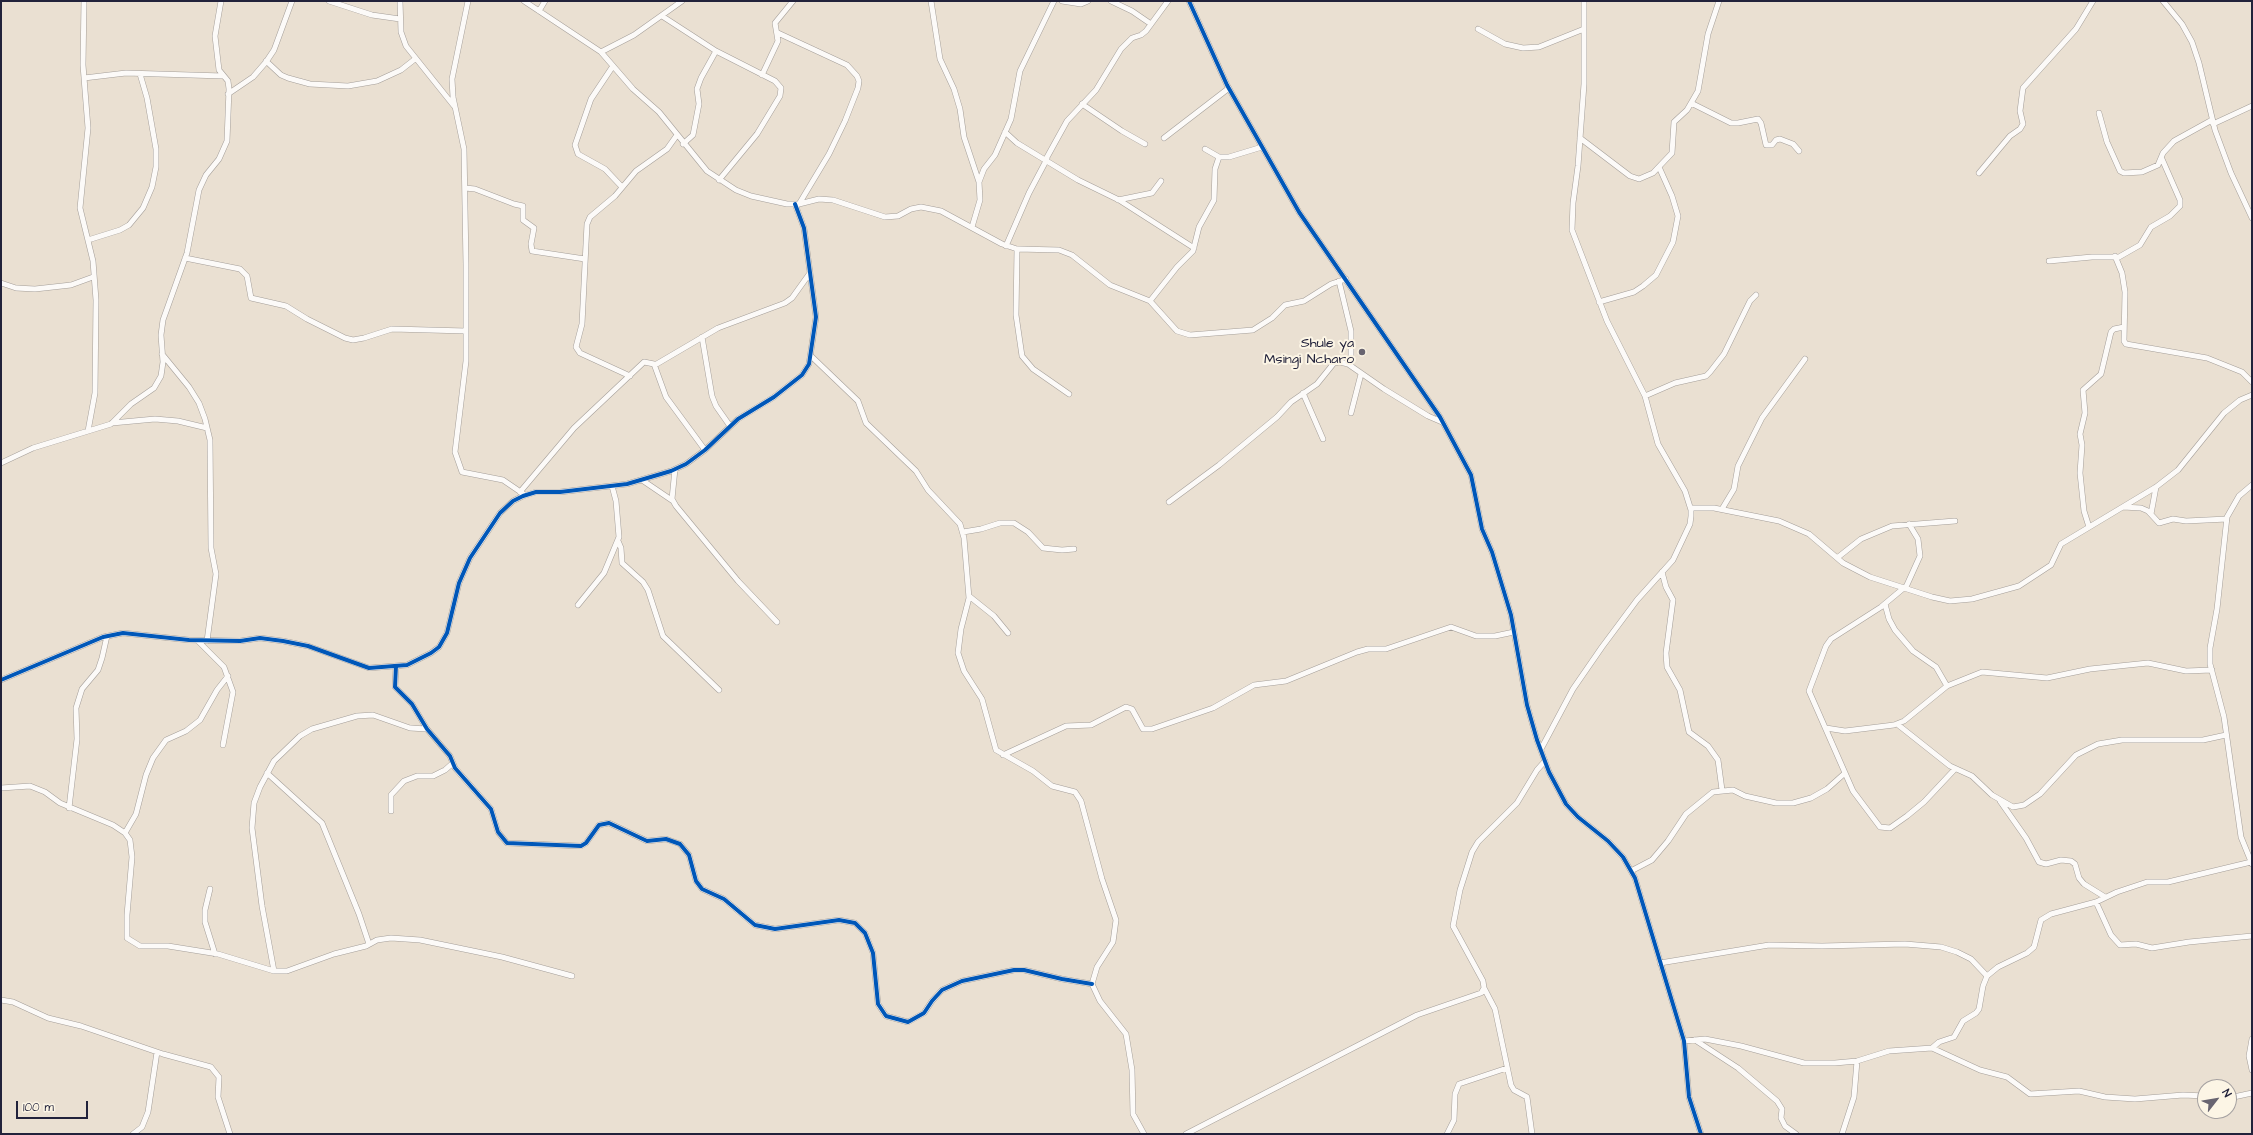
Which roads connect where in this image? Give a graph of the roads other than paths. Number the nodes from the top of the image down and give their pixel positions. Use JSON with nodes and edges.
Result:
{"nodes":[{"id":1,"x":84,"y":1,"type":"edge"},
{"id":2,"x":221,"y":1,"type":"edge"},
{"id":3,"x":292,"y":1,"type":"edge"},
{"id":4,"x":329,"y":1,"type":"edge"},
{"id":5,"x":400,"y":1,"type":"edge"},
{"id":6,"x":468,"y":1,"type":"edge"},
{"id":7,"x":524,"y":1,"type":"edge"},
{"id":8,"x":544,"y":1,"type":"edge"},
{"id":9,"x":682,"y":1,"type":"edge"},
{"id":10,"x":792,"y":1,"type":"edge"},
{"id":11,"x":931,"y":1,"type":"edge"},
{"id":12,"x":1054,"y":1,"type":"edge"},
{"id":13,"x":1062,"y":1,"type":"edge"},
{"id":14,"x":1088,"y":1,"type":"edge"},
{"id":15,"x":1111,"y":1,"type":"edge"},
{"id":16,"x":1168,"y":1,"type":"edge"},
{"id":17,"x":1189,"y":1,"type":"edge"},
{"id":18,"x":1584,"y":1,"type":"edge"},
{"id":19,"x":1718,"y":1,"type":"edge"},
{"id":20,"x":2093,"y":1,"type":"edge"},
{"id":21,"x":2163,"y":1,"type":"edge"},
{"id":22,"x":539,"y":11,"type":"junction"},
{"id":23,"x":662,"y":16,"type":"junction"},
{"id":24,"x":400,"y":19,"type":"junction"},
{"id":25,"x":1151,"y":24,"type":"junction"},
{"id":26,"x":1478,"y":29,"type":"dead end"},
{"id":27,"x":1584,"y":29,"type":"junction"},
{"id":28,"x":778,"y":33,"type":"junction"},
{"id":29,"x":716,"y":51,"type":"junction"},
{"id":30,"x":601,"y":52,"type":"junction"},
{"id":31,"x":415,"y":59,"type":"junction"},
{"id":32,"x":266,"y":61,"type":"junction"},
{"id":33,"x":613,"y":66,"type":"junction"},
{"id":34,"x":140,"y":74,"type":"junction"},
{"id":35,"x":762,"y":75,"type":"junction"},
{"id":36,"x":223,"y":76,"type":"junction"},
{"id":37,"x":84,"y":78,"type":"junction"},
{"id":38,"x":1228,"y":88,"type":"junction"},
{"id":39,"x":228,"y":94,"type":"junction"},
{"id":40,"x":1691,"y":103,"type":"junction"},
{"id":41,"x":1082,"y":104,"type":"junction"},
{"id":42,"x":2252,"y":106,"type":"edge"},
{"id":43,"x":455,"y":107,"type":"junction"},
{"id":44,"x":2099,"y":113,"type":"dead end"},
{"id":45,"x":2213,"y":122,"type":"junction"},
{"id":46,"x":1005,"y":132,"type":"junction"},
{"id":47,"x":677,"y":135,"type":"junction"},
{"id":48,"x":1164,"y":138,"type":"dead end"},
{"id":49,"x":1580,"y":138,"type":"junction"},
{"id":50,"x":683,"y":144,"type":"junction"},
{"id":51,"x":1145,"y":144,"type":"dead end"},
{"id":52,"x":1262,"y":147,"type":"junction"},
{"id":53,"x":1205,"y":149,"type":"dead end"},
{"id":54,"x":1799,"y":151,"type":"dead end"},
{"id":55,"x":1219,"y":157,"type":"junction"},
{"id":56,"x":1047,"y":159,"type":"junction"},
{"id":57,"x":2162,"y":159,"type":"junction"},
{"id":58,"x":1659,"y":167,"type":"junction"},
{"id":59,"x":1978,"y":173,"type":"dead end"},
{"id":60,"x":718,"y":180,"type":"junction"},
{"id":61,"x":1161,"y":181,"type":"dead end"},
{"id":62,"x":979,"y":182,"type":"junction"},
{"id":63,"x":622,"y":187,"type":"junction"},
{"id":64,"x":465,"y":188,"type":"junction"},
{"id":65,"x":1118,"y":200,"type":"junction"},
{"id":66,"x":797,"y":204,"type":"junction"},
{"id":67,"x":2252,"y":218,"type":"edge"},
{"id":68,"x":972,"y":227,"type":"junction"},
{"id":69,"x":88,"y":240,"type":"junction"},
{"id":70,"x":1006,"y":246,"type":"junction"},
{"id":71,"x":1194,"y":248,"type":"junction"},
{"id":72,"x":1017,"y":249,"type":"junction"},
{"id":73,"x":2115,"y":256,"type":"junction"},
{"id":74,"x":185,"y":258,"type":"junction"},
{"id":75,"x":584,"y":259,"type":"junction"},
{"id":76,"x":2049,"y":261,"type":"dead end"},
{"id":77,"x":810,"y":273,"type":"junction"},
{"id":78,"x":93,"y":277,"type":"junction"},
{"id":79,"x":1346,"y":279,"type":"junction"},
{"id":80,"x":1339,"y":281,"type":"junction"},
{"id":81,"x":1,"y":283,"type":"edge"},
{"id":82,"x":1756,"y":295,"type":"dead end"},
{"id":83,"x":1150,"y":301,"type":"junction"},
{"id":84,"x":1599,"y":302,"type":"junction"},
{"id":85,"x":2124,"y":327,"type":"junction"},
{"id":86,"x":466,"y":331,"type":"junction"},
{"id":87,"x":702,"y":337,"type":"junction"},
{"id":88,"x":161,"y":353,"type":"junction"},
{"id":89,"x":810,"y":356,"type":"junction"},
{"id":90,"x":1805,"y":359,"type":"dead end"},
{"id":91,"x":655,"y":365,"type":"junction"},
{"id":92,"x":1351,"y":366,"type":"junction"},
{"id":93,"x":1360,"y":374,"type":"junction"},
{"id":94,"x":630,"y":376,"type":"junction"},
{"id":95,"x":2252,"y":382,"type":"edge"},
{"id":96,"x":1303,"y":393,"type":"junction"},
{"id":97,"x":1068,"y":394,"type":"dead end"},
{"id":98,"x":2252,"y":395,"type":"edge"},
{"id":99,"x":1645,"y":396,"type":"junction"},
{"id":100,"x":1351,"y":413,"type":"dead end"},
{"id":101,"x":1442,"y":422,"type":"junction"},
{"id":102,"x":111,"y":424,"type":"junction"},
{"id":103,"x":730,"y":426,"type":"junction"},
{"id":104,"x":207,"y":428,"type":"junction"},
{"id":105,"x":88,"y":430,"type":"junction"},
{"id":106,"x":1323,"y":439,"type":"dead end"},
{"id":107,"x":705,"y":450,"type":"junction"},
{"id":108,"x":1,"y":463,"type":"edge"},
{"id":109,"x":675,"y":469,"type":"junction"},
{"id":110,"x":642,"y":480,"type":"junction"},
{"id":111,"x":2252,"y":485,"type":"edge"},
{"id":112,"x":612,"y":486,"type":"junction"},
{"id":113,"x":2156,"y":487,"type":"junction"},
{"id":114,"x":522,"y":494,"type":"junction"},
{"id":115,"x":673,"y":501,"type":"junction"},
{"id":116,"x":1168,"y":502,"type":"dead end"},
{"id":117,"x":2122,"y":507,"type":"junction"},
{"id":118,"x":1690,"y":508,"type":"junction"},
{"id":119,"x":1722,"y":509,"type":"junction"},
{"id":120,"x":2151,"y":514,"type":"junction"},
{"id":121,"x":2227,"y":519,"type":"junction"},
{"id":122,"x":1955,"y":521,"type":"dead end"},
{"id":123,"x":1909,"y":524,"type":"junction"},
{"id":124,"x":2089,"y":527,"type":"junction"},
{"id":125,"x":963,"y":532,"type":"junction"},
{"id":126,"x":618,"y":541,"type":"junction"},
{"id":127,"x":1074,"y":549,"type":"dead end"},
{"id":128,"x":1837,"y":558,"type":"junction"},
{"id":129,"x":1662,"y":572,"type":"junction"},
{"id":130,"x":1906,"y":587,"type":"junction"},
{"id":131,"x":969,"y":596,"type":"junction"},
{"id":132,"x":1885,"y":604,"type":"junction"},
{"id":133,"x":578,"y":605,"type":"dead end"},
{"id":134,"x":777,"y":622,"type":"dead end"},
{"id":135,"x":1514,"y":632,"type":"junction"},
{"id":136,"x":1008,"y":633,"type":"dead end"},
{"id":137,"x":107,"y":636,"type":"junction"},
{"id":138,"x":198,"y":641,"type":"junction"},
{"id":139,"x":207,"y":641,"type":"junction"},
{"id":140,"x":396,"y":666,"type":"junction"},
{"id":141,"x":2212,"y":670,"type":"junction"},
{"id":142,"x":228,"y":676,"type":"junction"},
{"id":143,"x":1,"y":680,"type":"edge"},
{"id":144,"x":1947,"y":686,"type":"junction"},
{"id":145,"x":719,"y":690,"type":"dead end"},
{"id":146,"x":1897,"y":724,"type":"junction"},
{"id":147,"x":1826,"y":728,"type":"junction"},
{"id":148,"x":427,"y":729,"type":"junction"},
{"id":149,"x":2226,"y":735,"type":"junction"},
{"id":150,"x":223,"y":745,"type":"dead end"},
{"id":151,"x":1541,"y":749,"type":"junction"},
{"id":152,"x":1002,"y":755,"type":"junction"},
{"id":153,"x":1545,"y":761,"type":"junction"},
{"id":154,"x":453,"y":763,"type":"junction"},
{"id":155,"x":1955,"y":769,"type":"junction"},
{"id":156,"x":267,"y":773,"type":"junction"},
{"id":157,"x":1844,"y":773,"type":"junction"},
{"id":158,"x":1,"y":788,"type":"edge"},
{"id":159,"x":1722,"y":790,"type":"junction"},
{"id":160,"x":1999,"y":799,"type":"junction"},
{"id":161,"x":69,"y":808,"type":"junction"},
{"id":162,"x":391,"y":811,"type":"dead end"},
{"id":163,"x":125,"y":833,"type":"junction"},
{"id":164,"x":2251,"y":863,"type":"edge"},
{"id":165,"x":1631,"y":871,"type":"junction"},
{"id":166,"x":210,"y":890,"type":"dead end"},
{"id":167,"x":2105,"y":897,"type":"junction"},
{"id":168,"x":2096,"y":902,"type":"junction"},
{"id":169,"x":2252,"y":936,"type":"edge"},
{"id":170,"x":369,"y":944,"type":"junction"},
{"id":171,"x":215,"y":954,"type":"junction"},
{"id":172,"x":1660,"y":963,"type":"junction"},
{"id":173,"x":274,"y":971,"type":"junction"},
{"id":174,"x":572,"y":976,"type":"dead end"},
{"id":175,"x":1987,"y":976,"type":"junction"},
{"id":176,"x":1092,"y":984,"type":"junction"},
{"id":177,"x":1484,"y":988,"type":"junction"},
{"id":178,"x":1,"y":1000,"type":"edge"},
{"id":179,"x":2252,"y":1039,"type":"edge"},
{"id":180,"x":1695,"y":1040,"type":"junction"},
{"id":181,"x":1684,"y":1041,"type":"junction"},
{"id":182,"x":1932,"y":1048,"type":"junction"},
{"id":183,"x":158,"y":1052,"type":"junction"},
{"id":184,"x":1857,"y":1061,"type":"junction"},
{"id":185,"x":1507,"y":1068,"type":"junction"},
{"id":186,"x":2252,"y":1070,"type":"edge"},
{"id":187,"x":2252,"y":1093,"type":"edge"},
{"id":188,"x":2197,"y":1095,"type":"edge"},
{"id":189,"x":2237,"y":1096,"type":"edge"},
{"id":190,"x":133,"y":1134,"type":"edge"},
{"id":191,"x":230,"y":1134,"type":"edge"},
{"id":192,"x":1144,"y":1134,"type":"edge"},
{"id":193,"x":1186,"y":1134,"type":"edge"},
{"id":194,"x":1447,"y":1134,"type":"edge"},
{"id":195,"x":1532,"y":1134,"type":"edge"},
{"id":196,"x":1702,"y":1134,"type":"edge"},
{"id":197,"x":1796,"y":1134,"type":"edge"},
{"id":198,"x":1842,"y":1134,"type":"edge"}],
"edges":[{"from":1,"to":37,"type":"street"},
{"from":2,"to":36,"type":"street"},
{"from":3,"to":32,"type":"street"},
{"from":4,"to":24,"type":"street"},
{"from":5,"to":24,"type":"street"},
{"from":6,"to":43,"type":"street"},
{"from":7,"to":22,"type":"street"},
{"from":8,"to":22,"type":"street"},
{"from":9,"to":23,"type":"street"},
{"from":10,"to":28,"type":"street"},
{"from":11,"to":62,"type":"street"},
{"from":12,"to":46,"type":"street"},
{"from":13,"to":14,"type":"street"},
{"from":15,"to":25,"type":"street"},
{"from":16,"to":25,"type":"street"},
{"from":17,"to":38,"type":"street"},
{"from":18,"to":27,"type":"street"},
{"from":19,"to":40,"type":"street"},
{"from":20,"to":59,"type":"street"},
{"from":21,"to":45,"type":"street"},
{"from":22,"to":30,"type":"street"},
{"from":23,"to":29,"type":"street"},
{"from":23,"to":30,"type":"street"},
{"from":24,"to":31,"type":"street"},
{"from":25,"to":41,"type":"street"},
{"from":26,"to":27,"type":"street"},
{"from":27,"to":49,"type":"street"},
{"from":28,"to":35,"type":"street"},
{"from":28,"to":66,"type":"street"},
{"from":29,"to":35,"type":"street"},
{"from":29,"to":50,"type":"street"},
{"from":30,"to":33,"type":"street"},
{"from":31,"to":32,"type":"street"},
{"from":31,"to":43,"type":"street"},
{"from":32,"to":39,"type":"street"},
{"from":33,"to":47,"type":"street"},
{"from":33,"to":63,"type":"street"},
{"from":34,"to":36,"type":"street"},
{"from":34,"to":37,"type":"street"},
{"from":34,"to":69,"type":"street"},
{"from":35,"to":60,"type":"street"},
{"from":36,"to":39,"type":"street"},
{"from":37,"to":69,"type":"street"},
{"from":38,"to":48,"type":"street"},
{"from":38,"to":52,"type":"street"},
{"from":39,"to":74,"type":"street"},
{"from":40,"to":54,"type":"street"},
{"from":40,"to":58,"type":"street"},
{"from":41,"to":51,"type":"street"},
{"from":41,"to":56,"type":"street"},
{"from":42,"to":45,"type":"street"},
{"from":43,"to":64,"type":"street"},
{"from":44,"to":57,"type":"street"},
{"from":45,"to":57,"type":"street"},
{"from":45,"to":67,"type":"street"},
{"from":46,"to":56,"type":"street"},
{"from":46,"to":62,"type":"street"},
{"from":47,"to":50,"type":"street"},
{"from":47,"to":63,"type":"street"},
{"from":49,"to":58,"type":"street"},
{"from":49,"to":84,"type":"street"},
{"from":50,"to":60,"type":"street"},
{"from":52,"to":55,"type":"street"},
{"from":52,"to":79,"type":"street"},
{"from":53,"to":55,"type":"street"},
{"from":55,"to":71,"type":"street"},
{"from":56,"to":65,"type":"street"},
{"from":56,"to":70,"type":"street"},
{"from":57,"to":73,"type":"street"},
{"from":58,"to":84,"type":"street"},
{"from":60,"to":66,"type":"street"},
{"from":61,"to":65,"type":"street"},
{"from":62,"to":68,"type":"street"},
{"from":63,"to":75,"type":"street"},
{"from":64,"to":75,"type":"street"},
{"from":64,"to":86,"type":"street"},
{"from":65,"to":71,"type":"street"},
{"from":66,"to":68,"type":"street"},
{"from":66,"to":77,"type":"street"},
{"from":68,"to":70,"type":"street"},
{"from":69,"to":78,"type":"street"},
{"from":70,"to":72,"type":"street"},
{"from":71,"to":83,"type":"street"},
{"from":72,"to":83,"type":"street"},
{"from":72,"to":97,"type":"street"},
{"from":73,"to":76,"type":"street"},
{"from":73,"to":85,"type":"street"},
{"from":74,"to":86,"type":"street"},
{"from":74,"to":88,"type":"street"},
{"from":75,"to":94,"type":"street"},
{"from":77,"to":87,"type":"street"},
{"from":77,"to":89,"type":"street"},
{"from":78,"to":81,"type":"street"},
{"from":78,"to":105,"type":"street"},
{"from":79,"to":80,"type":"street"},
{"from":79,"to":101,"type":"street"},
{"from":80,"to":83,"type":"street"},
{"from":80,"to":92,"type":"street"},
{"from":82,"to":99,"type":"street"},
{"from":84,"to":99,"type":"street"},
{"from":85,"to":95,"type":"street"},
{"from":85,"to":124,"type":"street"},
{"from":86,"to":114,"type":"street"},
{"from":87,"to":91,"type":"street"},
{"from":87,"to":103,"type":"street"},
{"from":88,"to":102,"type":"street"},
{"from":88,"to":104,"type":"street"},
{"from":89,"to":103,"type":"street"},
{"from":89,"to":125,"type":"street"},
{"from":90,"to":119,"type":"street"},
{"from":91,"to":94,"type":"street"},
{"from":91,"to":107,"type":"street"},
{"from":92,"to":93,"type":"street"},
{"from":92,"to":96,"type":"street"},
{"from":93,"to":100,"type":"street"},
{"from":93,"to":101,"type":"street"},
{"from":94,"to":114,"type":"street"},
{"from":96,"to":106,"type":"street"},
{"from":96,"to":116,"type":"street"},
{"from":98,"to":113,"type":"street"},
{"from":99,"to":118,"type":"street"},
{"from":101,"to":135,"type":"street"},
{"from":102,"to":104,"type":"street"},
{"from":102,"to":105,"type":"street"},
{"from":103,"to":107,"type":"street"},
{"from":104,"to":139,"type":"street"},
{"from":105,"to":108,"type":"street"},
{"from":107,"to":109,"type":"street"},
{"from":109,"to":110,"type":"street"},
{"from":109,"to":115,"type":"street"},
{"from":110,"to":112,"type":"street"},
{"from":110,"to":115,"type":"street"},
{"from":111,"to":121,"type":"street"},
{"from":112,"to":114,"type":"street"},
{"from":112,"to":126,"type":"street"},
{"from":113,"to":117,"type":"street"},
{"from":113,"to":120,"type":"street"},
{"from":114,"to":140,"type":"street"},
{"from":115,"to":134,"type":"street"},
{"from":117,"to":120,"type":"street"},
{"from":117,"to":124,"type":"street"},
{"from":118,"to":119,"type":"street"},
{"from":118,"to":129,"type":"street"},
{"from":119,"to":128,"type":"street"},
{"from":120,"to":121,"type":"street"},
{"from":121,"to":141,"type":"street"},
{"from":122,"to":123,"type":"street"},
{"from":123,"to":128,"type":"street"},
{"from":123,"to":130,"type":"street"},
{"from":124,"to":130,"type":"street"},
{"from":125,"to":127,"type":"street"},
{"from":125,"to":131,"type":"street"},
{"from":126,"to":133,"type":"street"},
{"from":126,"to":145,"type":"street"},
{"from":128,"to":130,"type":"street"},
{"from":129,"to":151,"type":"street"},
{"from":129,"to":159,"type":"street"},
{"from":130,"to":132,"type":"street"},
{"from":131,"to":136,"type":"street"},
{"from":131,"to":152,"type":"street"},
{"from":132,"to":144,"type":"street"},
{"from":132,"to":147,"type":"street"},
{"from":135,"to":151,"type":"street"},
{"from":135,"to":152,"type":"street"},
{"from":137,"to":138,"type":"street"},
{"from":137,"to":143,"type":"street"},
{"from":137,"to":161,"type":"street"},
{"from":138,"to":139,"type":"street"},
{"from":138,"to":142,"type":"street"},
{"from":139,"to":140,"type":"street"},
{"from":140,"to":148,"type":"street"},
{"from":141,"to":144,"type":"street"},
{"from":141,"to":149,"type":"street"},
{"from":142,"to":150,"type":"street"},
{"from":142,"to":163,"type":"street"},
{"from":144,"to":146,"type":"street"},
{"from":146,"to":147,"type":"street"},
{"from":146,"to":155,"type":"street"},
{"from":147,"to":157,"type":"street"},
{"from":148,"to":154,"type":"street"},
{"from":148,"to":156,"type":"street"},
{"from":149,"to":160,"type":"street"},
{"from":149,"to":164,"type":"street"},
{"from":151,"to":153,"type":"street"},
{"from":152,"to":176,"type":"street"},
{"from":153,"to":165,"type":"street"},
{"from":153,"to":177,"type":"street"},
{"from":154,"to":162,"type":"street"},
{"from":154,"to":176,"type":"street"},
{"from":155,"to":157,"type":"street"},
{"from":155,"to":160,"type":"street"},
{"from":156,"to":170,"type":"street"},
{"from":156,"to":173,"type":"street"},
{"from":157,"to":159,"type":"street"},
{"from":158,"to":161,"type":"street"},
{"from":159,"to":165,"type":"street"},
{"from":160,"to":167,"type":"street"},
{"from":161,"to":163,"type":"street"},
{"from":163,"to":171,"type":"street"},
{"from":164,"to":167,"type":"street"},
{"from":165,"to":172,"type":"street"},
{"from":166,"to":171,"type":"street"},
{"from":167,"to":168,"type":"street"},
{"from":168,"to":169,"type":"street"},
{"from":168,"to":175,"type":"street"},
{"from":170,"to":173,"type":"street"},
{"from":170,"to":174,"type":"street"},
{"from":171,"to":173,"type":"street"},
{"from":172,"to":175,"type":"street"},
{"from":172,"to":181,"type":"street"},
{"from":175,"to":182,"type":"street"},
{"from":176,"to":192,"type":"street"},
{"from":177,"to":185,"type":"street"},
{"from":177,"to":193,"type":"street"},
{"from":178,"to":183,"type":"street"},
{"from":179,"to":186,"type":"street"},
{"from":180,"to":181,"type":"street"},
{"from":180,"to":184,"type":"street"},
{"from":180,"to":197,"type":"street"},
{"from":181,"to":196,"type":"street"},
{"from":182,"to":184,"type":"street"},
{"from":182,"to":188,"type":"street"},
{"from":183,"to":190,"type":"street"},
{"from":183,"to":191,"type":"street"},
{"from":184,"to":198,"type":"street"},
{"from":185,"to":194,"type":"street"},
{"from":185,"to":195,"type":"street"},
{"from":187,"to":189,"type":"street"}]}
